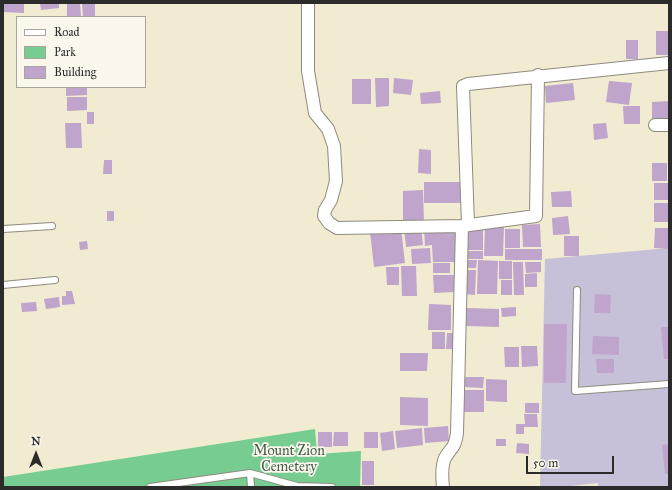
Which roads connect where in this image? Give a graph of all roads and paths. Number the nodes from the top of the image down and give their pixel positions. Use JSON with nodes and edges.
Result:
{"nodes":[{"id":1,"x":308,"y":3,"type":"edge"},
{"id":2,"x":669,"y":63,"type":"edge"},
{"id":3,"x":538,"y":76,"type":"junction"},
{"id":4,"x":655,"y":125,"type":"dead end"},
{"id":5,"x":669,"y":126,"type":"edge"},
{"id":6,"x":465,"y":225,"type":"junction"},
{"id":7,"x":52,"y":226,"type":"dead end"},
{"id":8,"x":3,"y":229,"type":"edge"},
{"id":9,"x":55,"y":280,"type":"dead end"},
{"id":10,"x":3,"y":285,"type":"edge"},
{"id":11,"x":577,"y":290,"type":"dead end"},
{"id":12,"x":669,"y":384,"type":"edge"},
{"id":13,"x":250,"y":473,"type":"junction"},
{"id":14,"x":150,"y":487,"type":"edge"},
{"id":15,"x":251,"y":487,"type":"edge"},
{"id":16,"x":332,"y":487,"type":"edge"},
{"id":17,"x":443,"y":487,"type":"edge"}],
"edges":[{"from":1,"to":6,"type":"street"},
{"from":2,"to":3,"type":"street"},
{"from":3,"to":6,"type":"street"},
{"from":3,"to":6,"type":"street"},
{"from":4,"to":5,"type":"street"},
{"from":6,"to":17,"type":"street"},
{"from":7,"to":8,"type":"lane"},
{"from":9,"to":10,"type":"lane"},
{"from":11,"to":12,"type":"lane"},
{"from":13,"to":14,"type":"lane"},
{"from":13,"to":15,"type":"lane"},
{"from":13,"to":16,"type":"lane"}]}
